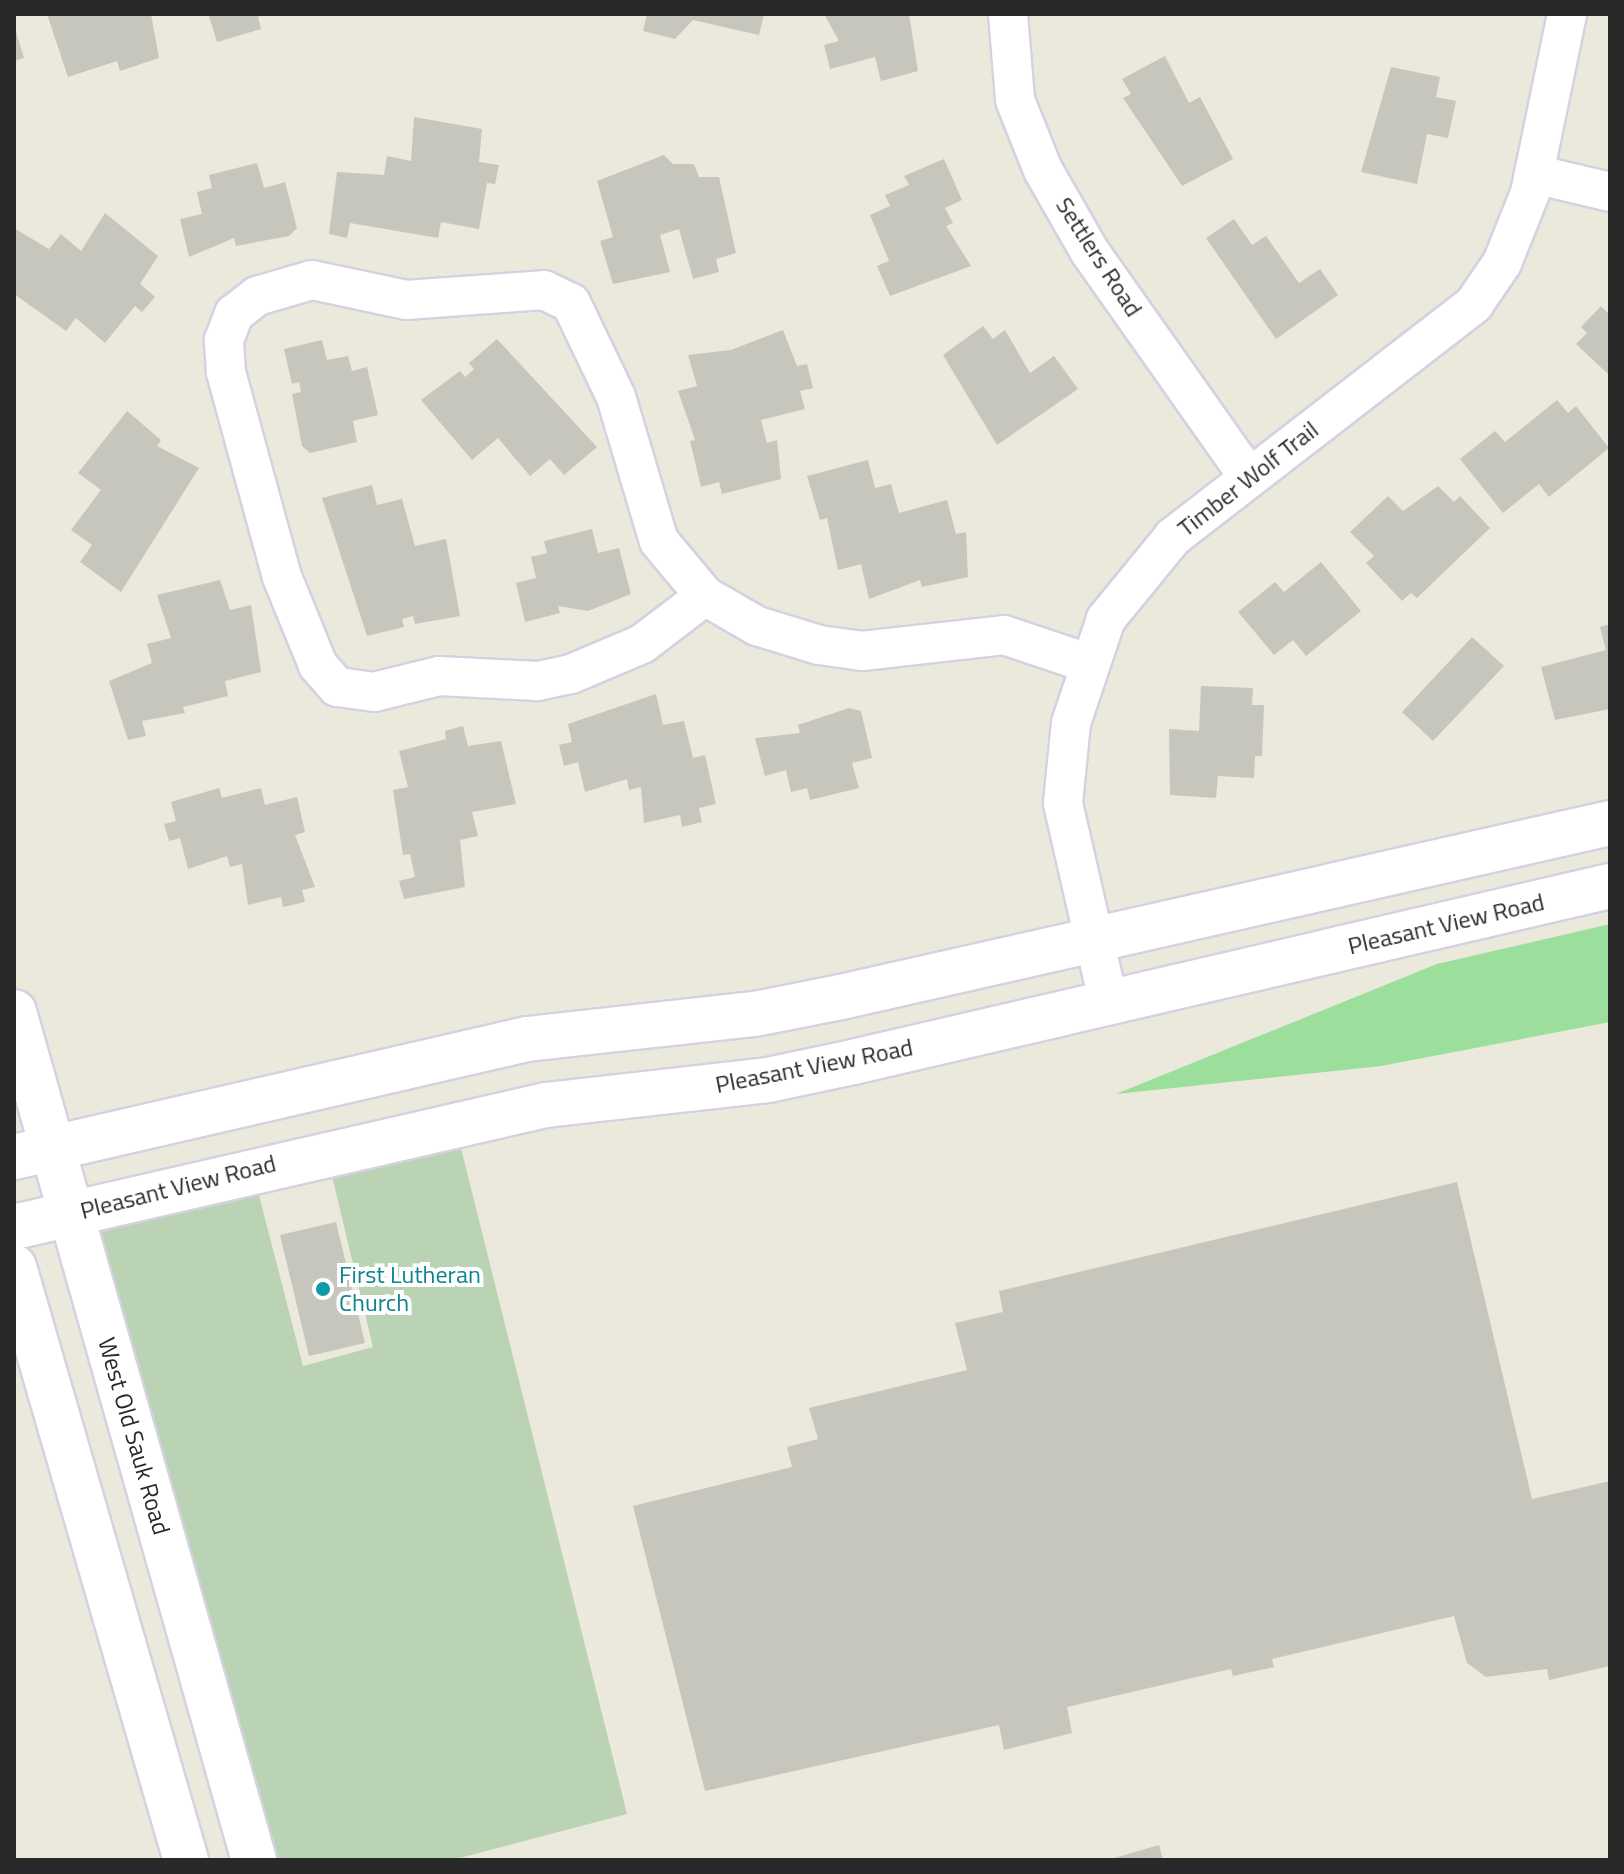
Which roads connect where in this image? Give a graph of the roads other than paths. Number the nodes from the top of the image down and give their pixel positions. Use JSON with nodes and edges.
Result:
{"nodes":[{"id":1,"x":1008,"y":14,"type":"edge"},
{"id":2,"x":1567,"y":14,"type":"edge"},
{"id":3,"x":1534,"y":174,"type":"junction"},
{"id":4,"x":1610,"y":192,"type":"edge"},
{"id":5,"x":1248,"y":476,"type":"junction"},
{"id":6,"x":705,"y":596,"type":"junction"},
{"id":7,"x":1087,"y":663,"type":"junction"},
{"id":8,"x":1610,"y":823,"type":"edge"},
{"id":9,"x":1610,"y":886,"type":"edge"},
{"id":10,"x":1092,"y":935,"type":"junction"},
{"id":11,"x":1108,"y":1000,"type":"junction"},
{"id":12,"x":14,"y":1012,"type":"edge"},
{"id":13,"x":33,"y":1152,"type":"edge"},
{"id":14,"x":71,"y":1213,"type":"junction"},
{"id":15,"x":14,"y":1227,"type":"edge"},
{"id":16,"x":14,"y":1267,"type":"edge"},
{"id":17,"x":186,"y":1860,"type":"edge"},
{"id":18,"x":254,"y":1860,"type":"edge"}],
"edges":[{"from":1,"to":5,"type":"street","name":"Settlers Road"},
{"from":2,"to":3,"type":"street","name":"Timber Wolf Trail"},
{"from":3,"to":4,"type":"street"},
{"from":3,"to":5,"type":"street","name":"Timber Wolf Trail"},
{"from":5,"to":7,"type":"street","name":"Timber Wolf Trail"},
{"from":6,"to":6,"type":"street"},
{"from":6,"to":7,"type":"street"},
{"from":7,"to":10,"type":"street","name":"Timber Wolf Trail"},
{"from":8,"to":10,"type":"main road"},
{"from":9,"to":11,"type":"main road","name":"Pleasant View Road"},
{"from":10,"to":11,"type":"street","name":"Timber Wolf Trail"},
{"from":10,"to":13,"type":"main road"},
{"from":11,"to":14,"type":"main road","name":"Pleasant View Road"},
{"from":12,"to":13,"type":"main road","name":"West Old Sauk Road"},
{"from":13,"to":14,"type":"main road","name":"West Old Sauk Road"},
{"from":14,"to":15,"type":"main road","name":"Pleasant View Road"},
{"from":14,"to":18,"type":"main road","name":"West Old Sauk Road"},
{"from":16,"to":17,"type":"main road"}]}
